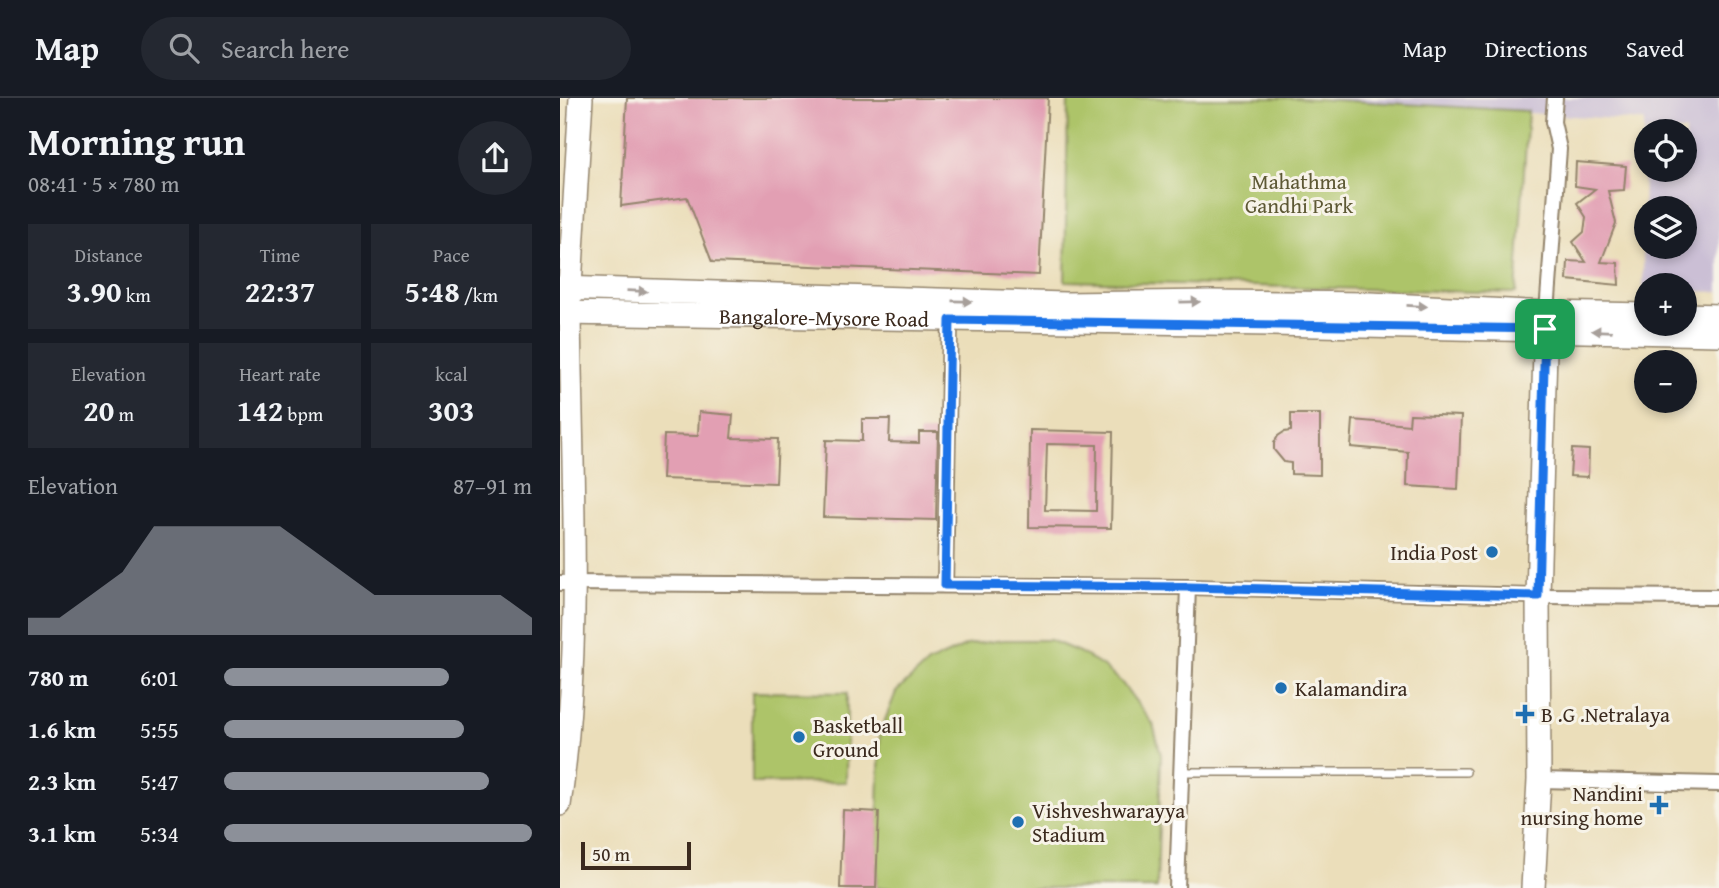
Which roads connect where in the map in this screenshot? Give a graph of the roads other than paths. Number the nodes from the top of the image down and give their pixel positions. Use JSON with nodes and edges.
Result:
{"nodes":[{"id":1,"x":580,"y":98,"type":"edge"},
{"id":2,"x":1555,"y":98,"type":"edge"},
{"id":3,"x":564,"y":288,"type":"edge"},
{"id":4,"x":565,"y":313,"type":"edge"},
{"id":5,"x":1697,"y":315,"type":"edge"},
{"id":6,"x":1634,"y":316,"type":"edge"},
{"id":7,"x":1719,"y":316,"type":"edge"},
{"id":8,"x":950,"y":320,"type":"junction"},
{"id":9,"x":1546,"y":321,"type":"junction"},
{"id":10,"x":1719,"y":334,"type":"edge"},
{"id":11,"x":567,"y":583,"type":"edge"},
{"id":12,"x":945,"y":585,"type":"junction"},
{"id":13,"x":1188,"y":587,"type":"junction"},
{"id":14,"x":1538,"y":596,"type":"junction"},
{"id":15,"x":1719,"y":597,"type":"edge"},
{"id":16,"x":564,"y":744,"type":"edge"},
{"id":17,"x":1182,"y":772,"type":"junction"},
{"id":18,"x":1466,"y":772,"type":"dead end"},
{"id":19,"x":1539,"y":780,"type":"junction"},
{"id":20,"x":1719,"y":784,"type":"edge"},
{"id":21,"x":560,"y":805,"type":"edge"},
{"id":22,"x":1177,"y":888,"type":"edge"},
{"id":23,"x":1533,"y":888,"type":"edge"}],
"edges":[{"from":1,"to":3,"type":"main road"},
{"from":2,"to":9,"type":"street"},
{"from":3,"to":4,"type":"main road"},
{"from":3,"to":9,"type":"main road","name":"Bangalore-Mysore Road","one_way":true},
{"from":4,"to":8,"type":"main road","name":"Bangalore-Mysore Road"},
{"from":4,"to":11,"type":"main road"},
{"from":5,"to":7,"type":"main road"},
{"from":6,"to":9,"type":"main road","name":"Bangalore-Mysore Road"},
{"from":8,"to":9,"type":"main road","name":"Bangalore-Mysore Road"},
{"from":8,"to":12,"type":"street"},
{"from":10,"to":9,"type":"main road","name":"Bangalore-Mysore Road","one_way":true},
{"from":9,"to":14,"type":"main road"},
{"from":11,"to":12,"type":"street"},
{"from":11,"to":16,"type":"main road"},
{"from":12,"to":13,"type":"street"},
{"from":13,"to":14,"type":"street"},
{"from":13,"to":17,"type":"street"},
{"from":14,"to":15,"type":"street"},
{"from":14,"to":19,"type":"main road"},
{"from":16,"to":21,"type":"main road"},
{"from":17,"to":18,"type":"lane"},
{"from":17,"to":22,"type":"street"},
{"from":19,"to":20,"type":"street"},
{"from":19,"to":23,"type":"main road"}]}
